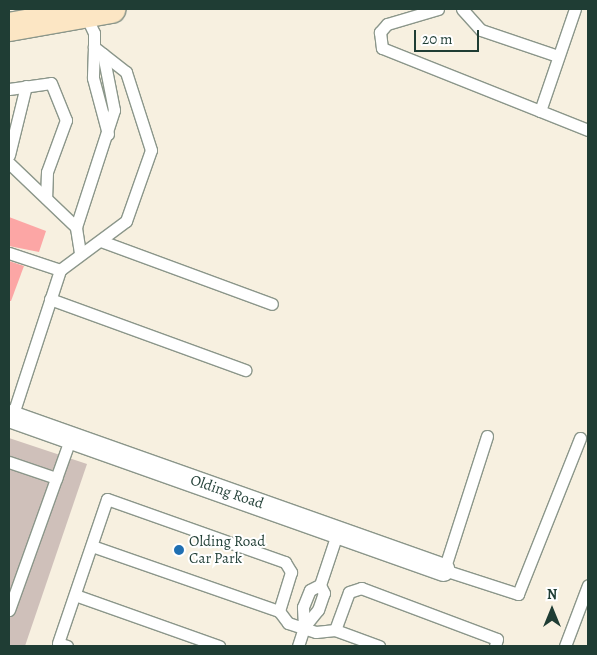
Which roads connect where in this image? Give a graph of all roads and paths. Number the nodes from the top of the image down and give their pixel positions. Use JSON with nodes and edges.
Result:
{"nodes":[{"id":1,"x":438,"y":9,"type":"edge"},
{"id":2,"x":462,"y":9,"type":"edge"},
{"id":3,"x":575,"y":9,"type":"edge"},
{"id":4,"x":97,"y":11,"type":"edge"},
{"id":5,"x":39,"y":16,"type":"edge"},
{"id":6,"x":9,"y":27,"type":"edge"},
{"id":7,"x":99,"y":50,"type":"junction"},
{"id":8,"x":558,"y":56,"type":"junction"},
{"id":9,"x":26,"y":86,"type":"junction"},
{"id":10,"x":9,"y":89,"type":"edge"},
{"id":11,"x":540,"y":111,"type":"junction"},
{"id":12,"x":588,"y":130,"type":"edge"},
{"id":13,"x":9,"y":155,"type":"edge"},
{"id":14,"x":9,"y":163,"type":"edge"},
{"id":15,"x":46,"y":198,"type":"junction"},
{"id":16,"x":76,"y":227,"type":"junction"},
{"id":17,"x":101,"y":241,"type":"junction"},
{"id":18,"x":9,"y":253,"type":"edge"},
{"id":19,"x":80,"y":253,"type":"junction"},
{"id":20,"x":60,"y":270,"type":"junction"},
{"id":21,"x":50,"y":299,"type":"junction"},
{"id":22,"x":272,"y":304,"type":"dead end"},
{"id":23,"x":245,"y":370,"type":"dead end"},
{"id":24,"x":10,"y":416,"type":"edge"},
{"id":25,"x":487,"y":436,"type":"dead end"},
{"id":26,"x":70,"y":437,"type":"junction"},
{"id":27,"x":580,"y":438,"type":"dead end"},
{"id":28,"x":9,"y":462,"type":"edge"},
{"id":29,"x":56,"y":478,"type":"junction"},
{"id":30,"x":338,"y":531,"type":"junction"},
{"id":31,"x":92,"y":546,"type":"junction"},
{"id":32,"x":444,"y":570,"type":"junction"},
{"id":33,"x":588,"y":585,"type":"edge"},
{"id":34,"x":75,"y":595,"type":"junction"},
{"id":35,"x":9,"y":610,"type":"edge"},
{"id":36,"x":279,"y":611,"type":"junction"},
{"id":37,"x":304,"y":627,"type":"junction"},
{"id":38,"x":335,"y":630,"type":"junction"},
{"id":39,"x":67,"y":646,"type":"edge"},
{"id":40,"x":220,"y":646,"type":"edge"},
{"id":41,"x":298,"y":646,"type":"edge"},
{"id":42,"x":379,"y":646,"type":"edge"},
{"id":43,"x":495,"y":646,"type":"edge"},
{"id":44,"x":565,"y":646,"type":"edge"}],
"edges":[{"from":1,"to":11,"type":"lane"},
{"from":2,"to":8,"type":"lane"},
{"from":3,"to":8,"type":"lane"},
{"from":4,"to":5,"type":"street"},
{"from":4,"to":7,"type":"lane"},
{"from":5,"to":6,"type":"street"},
{"from":7,"to":16,"type":"lane"},
{"from":7,"to":17,"type":"lane"},
{"from":8,"to":11,"type":"lane"},
{"from":9,"to":10,"type":"lane"},
{"from":9,"to":13,"type":"lane"},
{"from":9,"to":15,"type":"lane"},
{"from":11,"to":12,"type":"lane"},
{"from":14,"to":15,"type":"lane"},
{"from":15,"to":16,"type":"lane"},
{"from":16,"to":19,"type":"lane"},
{"from":17,"to":19,"type":"lane"},
{"from":17,"to":22,"type":"lane"},
{"from":18,"to":20,"type":"lane"},
{"from":19,"to":20,"type":"lane"},
{"from":20,"to":21,"type":"lane"},
{"from":21,"to":23,"type":"lane"},
{"from":21,"to":24,"type":"lane"},
{"from":24,"to":26,"type":"street","name":"Olding Road"},
{"from":25,"to":32,"type":"lane"},
{"from":26,"to":29,"type":"lane"},
{"from":26,"to":30,"type":"street","name":"Olding Road"},
{"from":27,"to":32,"type":"lane"},
{"from":28,"to":29,"type":"lane"},
{"from":29,"to":35,"type":"lane"},
{"from":30,"to":32,"type":"street","name":"Olding Road"},
{"from":30,"to":37,"type":"lane"},
{"from":31,"to":34,"type":"lane"},
{"from":31,"to":36,"type":"lane"},
{"from":31,"to":36,"type":"lane"},
{"from":33,"to":44,"type":"lane"},
{"from":34,"to":39,"type":"lane"},
{"from":34,"to":40,"type":"lane"},
{"from":36,"to":37,"type":"lane"},
{"from":37,"to":38,"type":"lane"},
{"from":37,"to":41,"type":"lane"},
{"from":38,"to":42,"type":"lane"},
{"from":38,"to":43,"type":"lane"}]}
